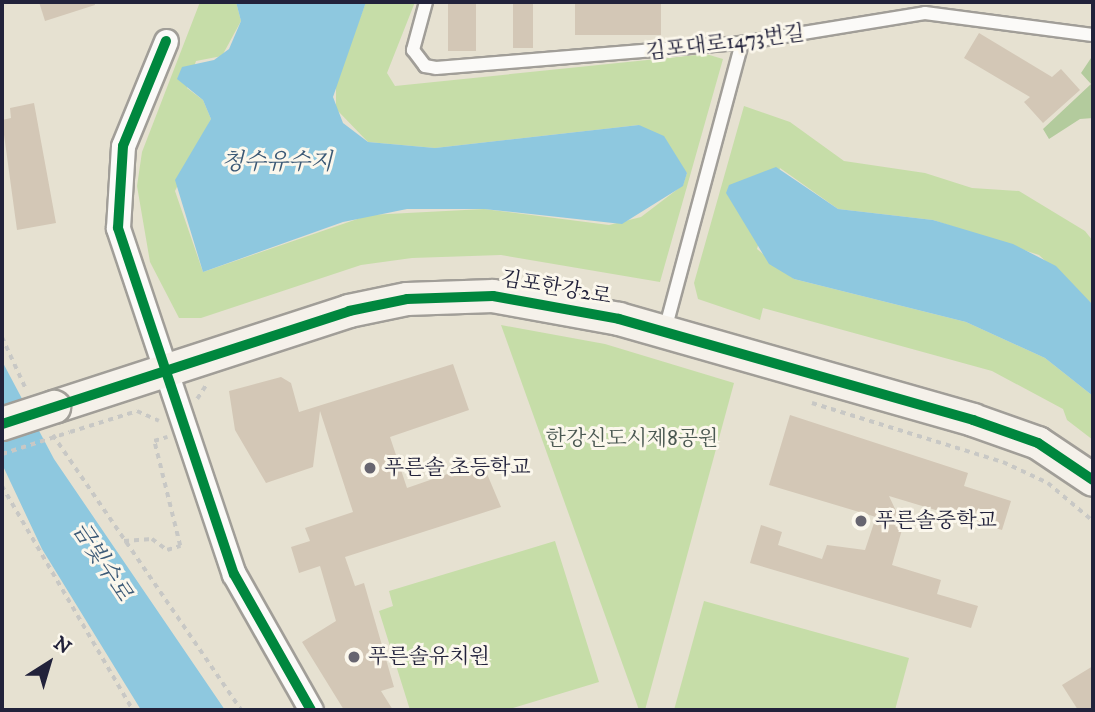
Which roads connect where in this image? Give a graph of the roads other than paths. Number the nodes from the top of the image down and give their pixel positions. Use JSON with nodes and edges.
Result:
{"nodes":[{"id":1,"x":426,"y":2,"type":"edge"},
{"id":2,"x":1093,"y":35,"type":"edge"},
{"id":3,"x":166,"y":41,"type":"dead end"},
{"id":4,"x":742,"y":43,"type":"junction"},
{"id":5,"x":664,"y":331,"type":"junction"},
{"id":6,"x":165,"y":371,"type":"junction"},
{"id":7,"x":2,"y":424,"type":"edge"},
{"id":8,"x":1093,"y":480,"type":"edge"},
{"id":9,"x":311,"y":710,"type":"edge"}],
"edges":[{"from":1,"to":4,"type":"lane","name":"김포대로1473번길"},
{"from":2,"to":4,"type":"lane","name":"김포대로1473번길"},
{"from":3,"to":6,"type":"street"},
{"from":4,"to":5,"type":"lane"},
{"from":5,"to":6,"type":"street","name":"김포한강2로"},
{"from":5,"to":8,"type":"street","name":"김포한강2로"},
{"from":6,"to":7,"type":"street","name":"김포한강2로","bridge":true},
{"from":6,"to":9,"type":"street"}]}
